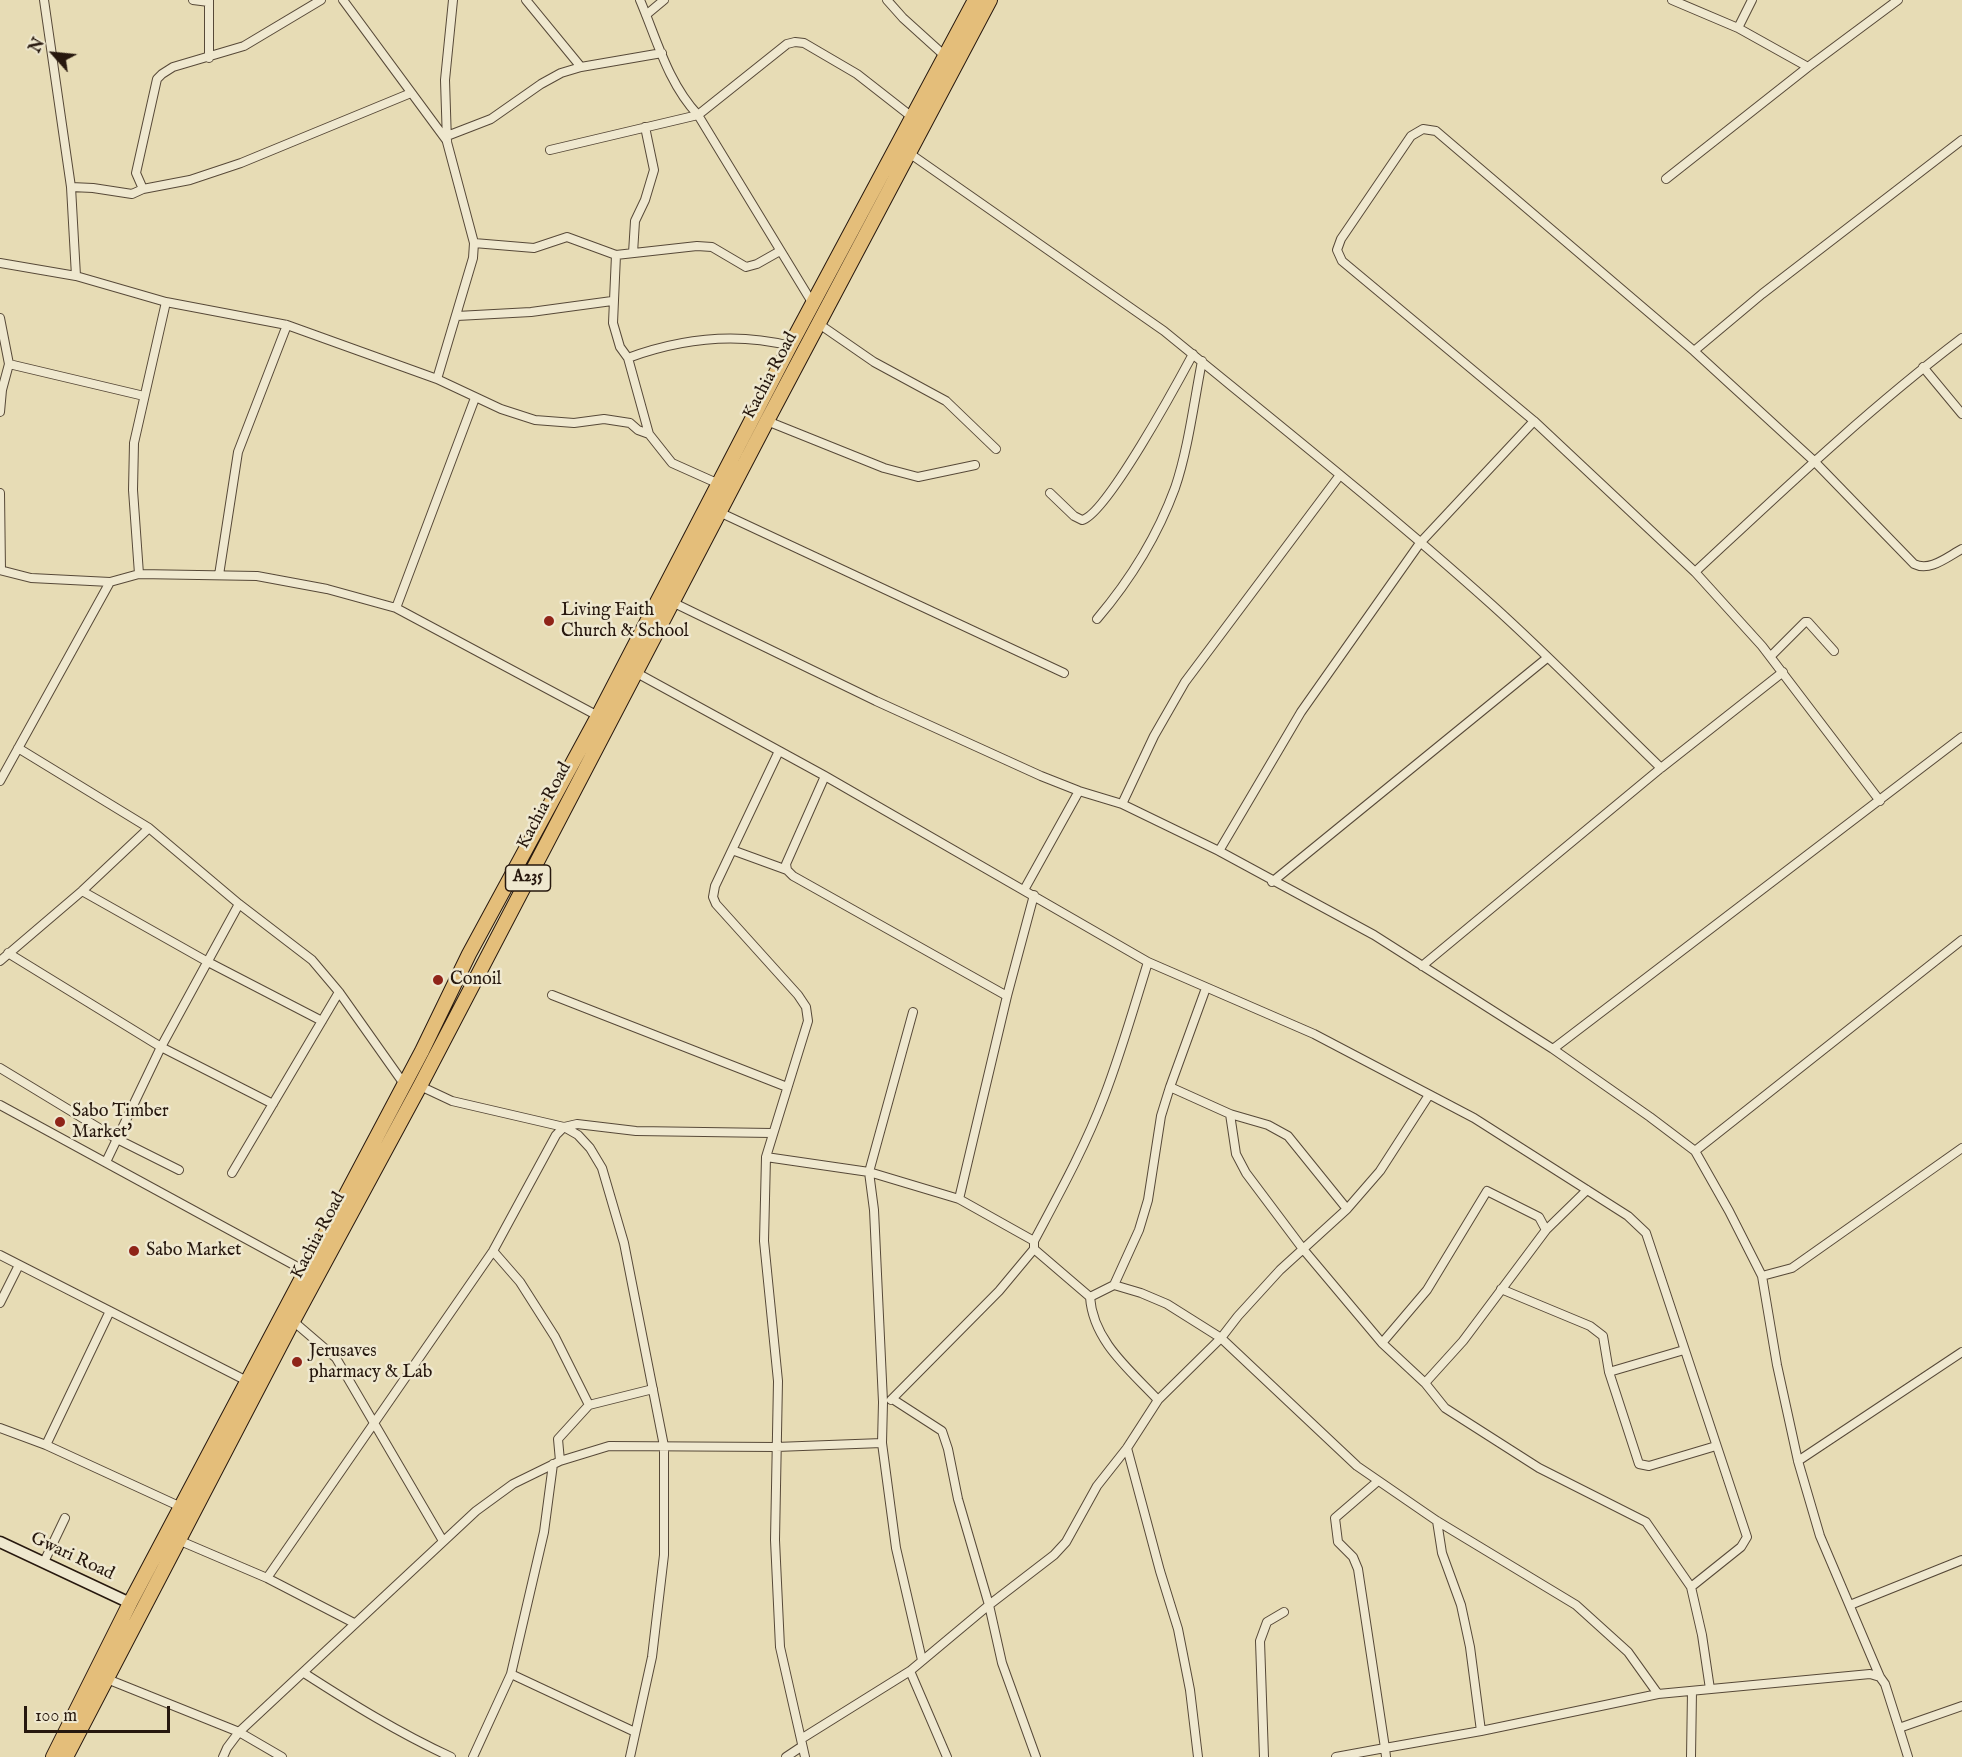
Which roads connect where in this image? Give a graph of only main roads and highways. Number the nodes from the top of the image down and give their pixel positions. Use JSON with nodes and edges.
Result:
{"nodes":[{"id":1,"x":975,"y":0,"type":"edge"},
{"id":2,"x":990,"y":0,"type":"edge"},
{"id":3,"x":422,"y":1051,"type":"junction"},
{"id":4,"x":435,"y":1057,"type":"junction"},
{"id":5,"x":53,"y":1757,"type":"edge"},
{"id":6,"x":66,"y":1757,"type":"edge"}],
"edges":[{"from":1,"to":3,"type":"highway","name":"Kachia Road","number":"A235"},
{"from":2,"to":4,"type":"highway","name":"Kachia Road","number":"A235"},
{"from":3,"to":4,"type":"highway"},
{"from":3,"to":5,"type":"highway","name":"Kachia Road","number":"A235"},
{"from":4,"to":6,"type":"highway","name":"Kachia Road","number":"A235"}]}
